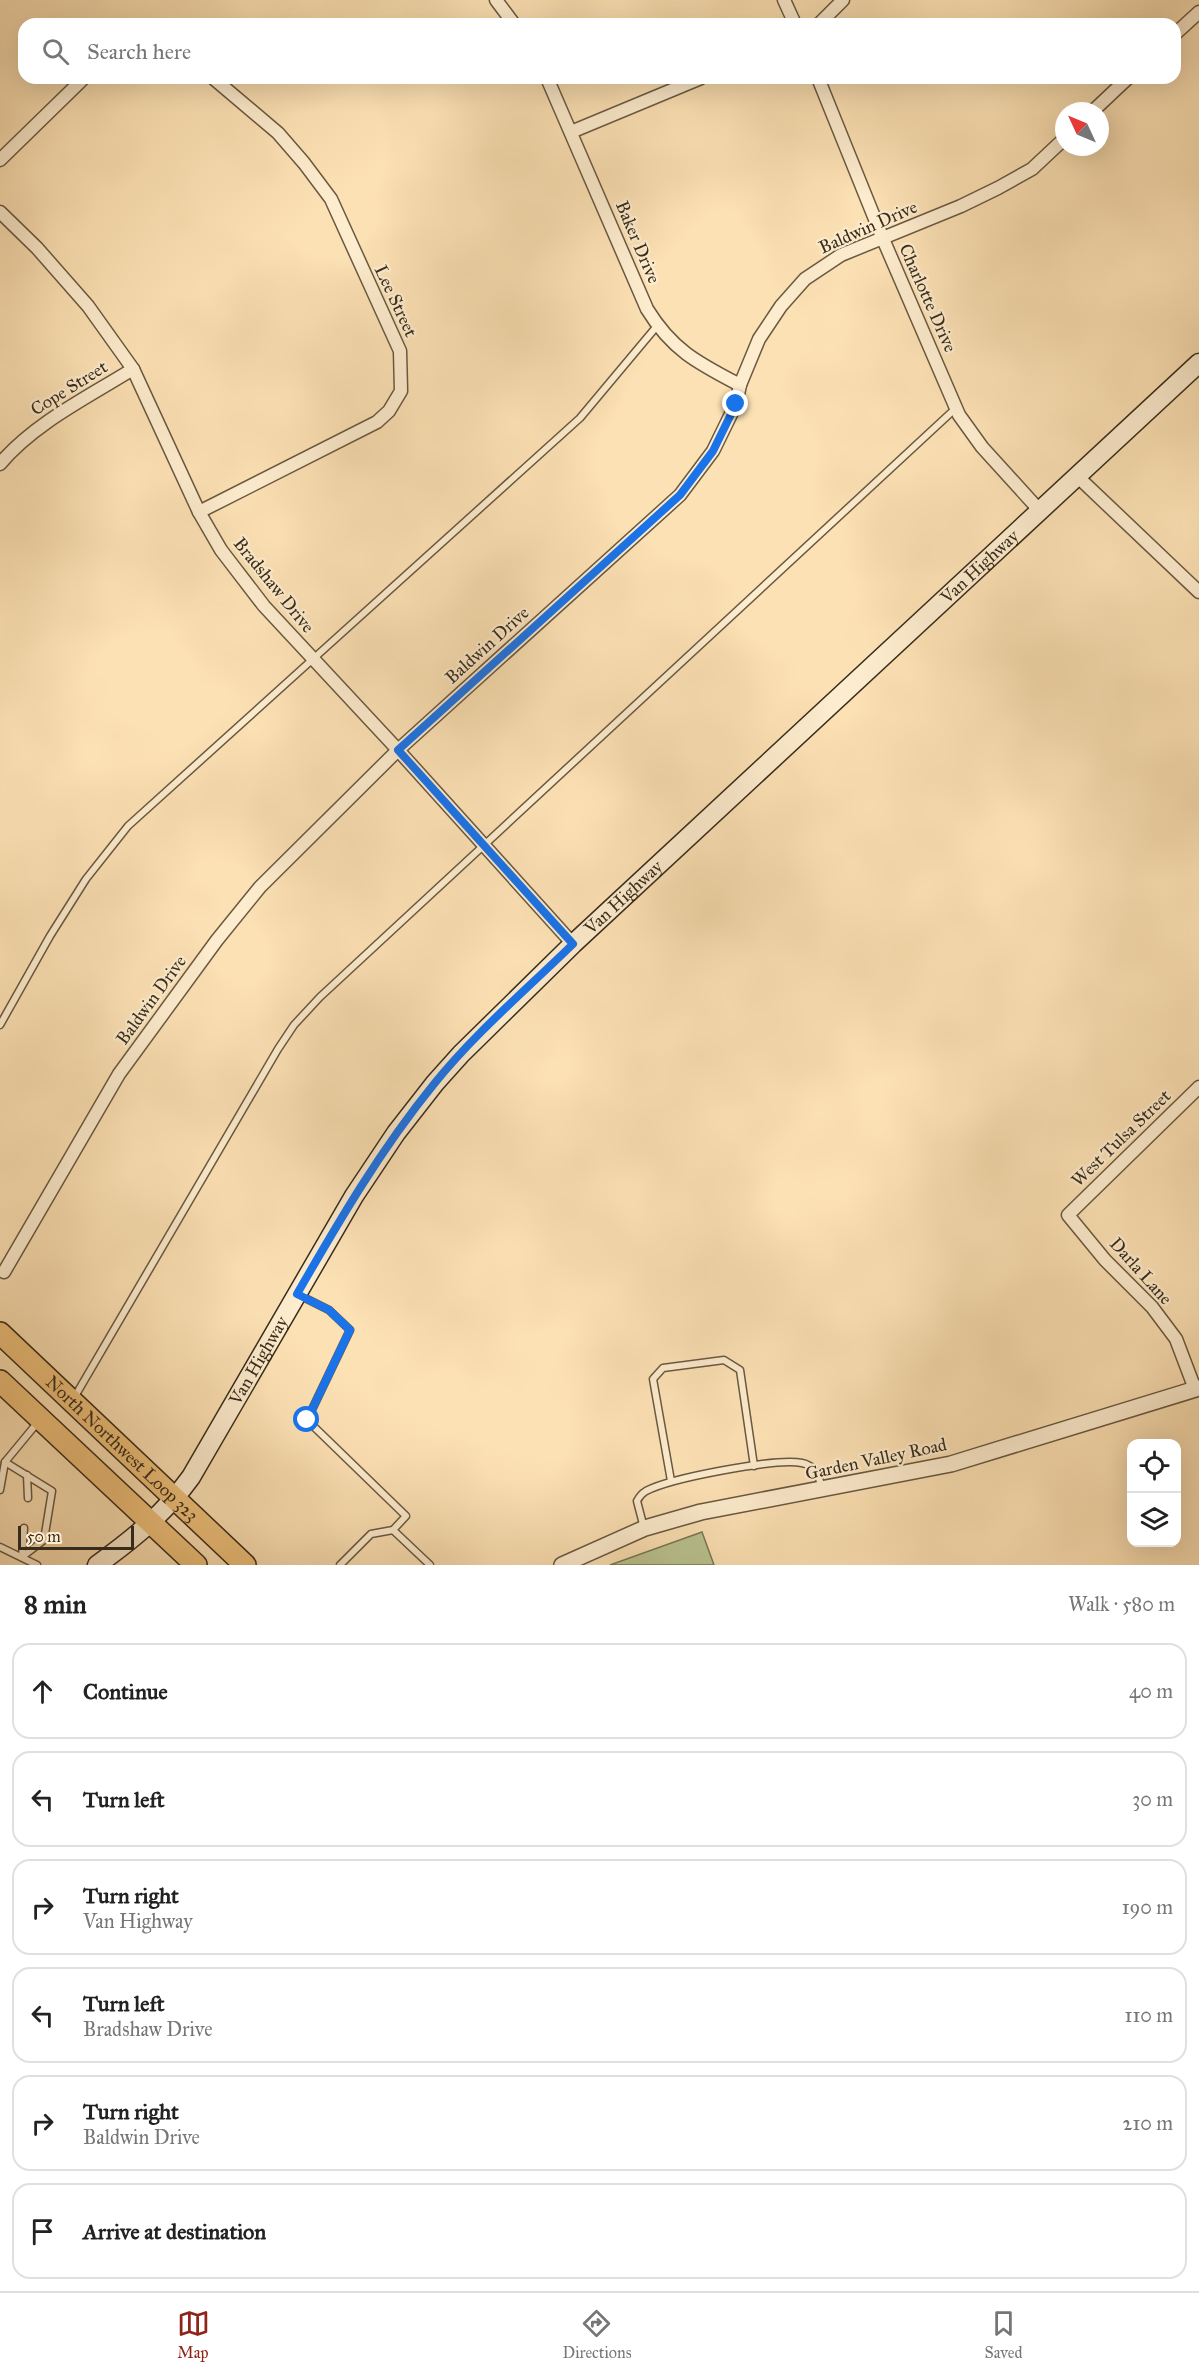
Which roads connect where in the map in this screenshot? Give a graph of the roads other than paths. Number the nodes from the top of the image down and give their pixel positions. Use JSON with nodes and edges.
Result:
{"nodes":[{"id":1,"x":496,"y":0,"type":"edge"},
{"id":2,"x":784,"y":0,"type":"edge"},
{"id":3,"x":843,"y":0,"type":"edge"},
{"id":4,"x":1199,"y":12,"type":"edge"},
{"id":5,"x":510,"y":18,"type":"edge"},
{"id":6,"x":792,"y":18,"type":"edge"},
{"id":7,"x":825,"y":18,"type":"edge"},
{"id":8,"x":1181,"y":28,"type":"edge"},
{"id":9,"x":78,"y":84,"type":"edge"},
{"id":10,"x":220,"y":84,"type":"edge"},
{"id":11,"x":550,"y":84,"type":"edge"},
{"id":12,"x":687,"y":84,"type":"edge"},
{"id":13,"x":820,"y":84,"type":"edge"},
{"id":14,"x":1122,"y":84,"type":"edge"},
{"id":15,"x":1103,"y":102,"type":"edge"},
{"id":16,"x":571,"y":132,"type":"junction"},
{"id":17,"x":1055,"y":147,"type":"edge"},
{"id":18,"x":0,"y":160,"type":"edge"},
{"id":19,"x":0,"y":212,"type":"edge"},
{"id":20,"x":883,"y":239,"type":"junction"},
{"id":21,"x":657,"y":326,"type":"junction"},
{"id":22,"x":1199,"y":363,"type":"edge"},
{"id":23,"x":133,"y":369,"type":"junction"},
{"id":24,"x":740,"y":385,"type":"junction"},
{"id":25,"x":956,"y":408,"type":"junction"},
{"id":26,"x":0,"y":464,"type":"edge"},
{"id":27,"x":1078,"y":477,"type":"junction"},
{"id":28,"x":199,"y":512,"type":"junction"},
{"id":29,"x":1041,"y":512,"type":"junction"},
{"id":30,"x":1199,"y":592,"type":"edge"},
{"id":31,"x":313,"y":659,"type":"junction"},
{"id":32,"x":398,"y":750,"type":"junction"},
{"id":33,"x":484,"y":846,"type":"junction"},
{"id":34,"x":573,"y":944,"type":"junction"},
{"id":35,"x":0,"y":1025,"type":"edge"},
{"id":36,"x":1199,"y":1087,"type":"edge"},
{"id":37,"x":1068,"y":1215,"type":"joint"},
{"id":38,"x":4,"y":1272,"type":"dead end"},
{"id":39,"x":297,"y":1294,"type":"junction"},
{"id":40,"x":0,"y":1333,"type":"edge"},
{"id":41,"x":0,"y":1381,"type":"edge"},
{"id":42,"x":1197,"y":1388,"type":"edge"},
{"id":43,"x":73,"y":1401,"type":"junction"},
{"id":44,"x":40,"y":1419,"type":"junction"},
{"id":45,"x":5,"y":1462,"type":"junction"},
{"id":46,"x":754,"y":1466,"type":"junction"},
{"id":47,"x":27,"y":1475,"type":"junction"},
{"id":48,"x":671,"y":1481,"type":"junction"},
{"id":49,"x":0,"y":1490,"type":"edge"},
{"id":50,"x":823,"y":1490,"type":"junction"},
{"id":51,"x":28,"y":1498,"type":"dead end"},
{"id":52,"x":175,"y":1499,"type":"junction"},
{"id":53,"x":151,"y":1523,"type":"junction"},
{"id":54,"x":24,"y":1528,"type":"dead end"},
{"id":55,"x":645,"y":1528,"type":"junction"},
{"id":56,"x":393,"y":1530,"type":"junction"},
{"id":57,"x":0,"y":1547,"type":"edge"},
{"id":58,"x":22,"y":1557,"type":"junction"},
{"id":59,"x":37,"y":1565,"type":"edge"},
{"id":60,"x":97,"y":1565,"type":"edge"},
{"id":61,"x":196,"y":1565,"type":"edge"},
{"id":62,"x":245,"y":1565,"type":"edge"},
{"id":63,"x":340,"y":1565,"type":"edge"},
{"id":64,"x":430,"y":1565,"type":"edge"},
{"id":65,"x":562,"y":1565,"type":"edge"}],
"edges":[{"from":1,"to":5,"type":"street"},
{"from":2,"to":6,"type":"street"},
{"from":3,"to":7,"type":"street"},
{"from":4,"to":8,"type":"street"},
{"from":9,"to":18,"type":"street"},
{"from":10,"to":28,"type":"street","name":"Lee Street"},
{"from":11,"to":16,"type":"street","name":"Baker Drive"},
{"from":12,"to":16,"type":"street"},
{"from":13,"to":20,"type":"street","name":"Charlotte Drive"},
{"from":14,"to":15,"type":"street"},
{"from":16,"to":21,"type":"street","name":"Baker Drive"},
{"from":17,"to":20,"type":"street","name":"Baldwin Drive"},
{"from":19,"to":23,"type":"street","name":"Bradshaw Drive"},
{"from":20,"to":24,"type":"street","name":"Baldwin Drive"},
{"from":20,"to":25,"type":"street","name":"Charlotte Drive"},
{"from":21,"to":24,"type":"street","name":"Baker Drive"},
{"from":21,"to":31,"type":"lane"},
{"from":22,"to":27,"type":"main road","name":"Van Highway"},
{"from":23,"to":26,"type":"street","name":"Cope Street"},
{"from":23,"to":28,"type":"street","name":"Bradshaw Drive"},
{"from":24,"to":32,"type":"street","name":"Baldwin Drive"},
{"from":25,"to":29,"type":"street","name":"Charlotte Drive"},
{"from":25,"to":33,"type":"lane"},
{"from":27,"to":29,"type":"main road","name":"Van Highway"},
{"from":27,"to":30,"type":"street"},
{"from":28,"to":31,"type":"street","name":"Bradshaw Drive"},
{"from":29,"to":34,"type":"main road","name":"Van Highway"},
{"from":31,"to":32,"type":"street","name":"Bradshaw Drive"},
{"from":31,"to":35,"type":"lane"},
{"from":32,"to":33,"type":"street","name":"Bradshaw Drive"},
{"from":32,"to":38,"type":"street","name":"Baldwin Drive"},
{"from":33,"to":34,"type":"street","name":"Bradshaw Drive"},
{"from":33,"to":43,"type":"lane"},
{"from":34,"to":39,"type":"main road","name":"Van Highway"},
{"from":36,"to":37,"type":"street","name":"West Tulsa Street"},
{"from":37,"to":42,"type":"street","name":"Darla Lane"},
{"from":39,"to":52,"type":"main road","name":"Van Highway"},
{"from":39,"to":56,"type":"lane"},
{"from":40,"to":43,"type":"highway","name":"North Northwest Loop 323"},
{"from":41,"to":44,"type":"highway","name":"North Northwest Loop 323"},
{"from":42,"to":50,"type":"street","name":"Garden Valley Road"},
{"from":43,"to":52,"type":"highway","name":"North Northwest Loop 323"},
{"from":44,"to":45,"type":"lane"},
{"from":44,"to":53,"type":"highway","name":"North Northwest Loop 323"},
{"from":45,"to":47,"type":"lane"},
{"from":45,"to":49,"type":"lane"},
{"from":46,"to":48,"type":"lane"},
{"from":46,"to":48,"type":"lane"},
{"from":46,"to":50,"type":"lane"},
{"from":47,"to":51,"type":"lane"},
{"from":47,"to":58,"type":"lane"},
{"from":48,"to":55,"type":"lane"},
{"from":50,"to":55,"type":"street","name":"Garden Valley Road"},
{"from":52,"to":53,"type":"main road","name":"Van Highway"},
{"from":52,"to":62,"type":"highway","name":"North Northwest Loop 323"},
{"from":53,"to":60,"type":"main road","name":"Van Highway"},
{"from":53,"to":61,"type":"highway","name":"North Northwest Loop 323"},
{"from":54,"to":58,"type":"lane"},
{"from":55,"to":65,"type":"street","name":"Garden Valley Road"},
{"from":56,"to":63,"type":"lane"},
{"from":56,"to":64,"type":"lane"},
{"from":57,"to":58,"type":"lane"},
{"from":58,"to":59,"type":"lane"}]}
